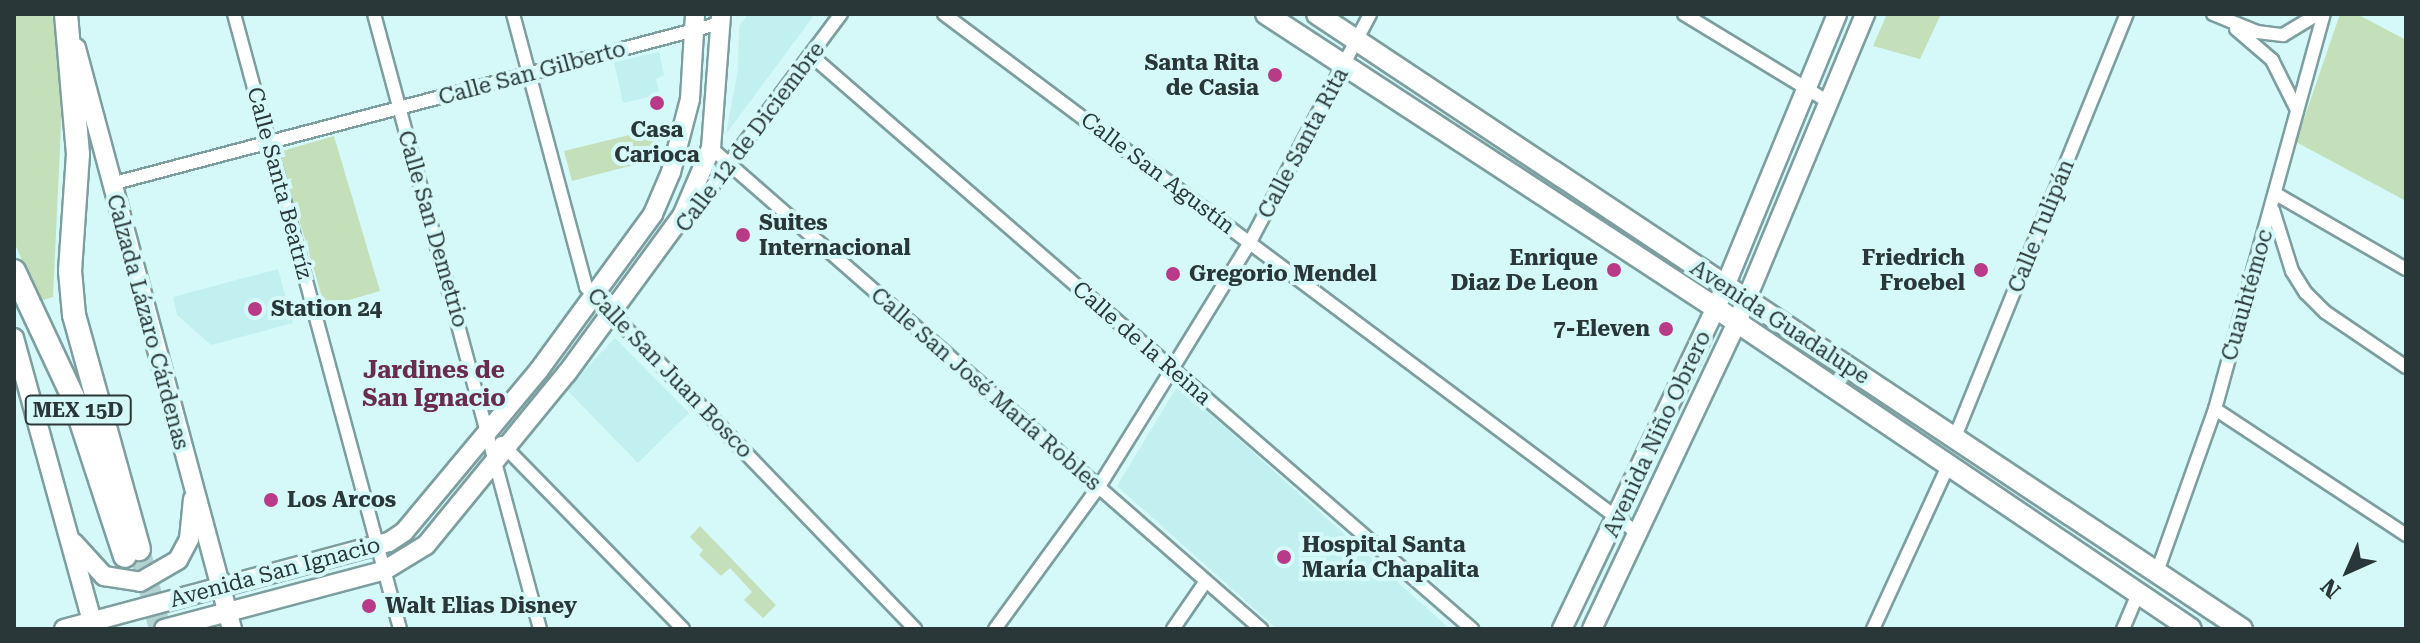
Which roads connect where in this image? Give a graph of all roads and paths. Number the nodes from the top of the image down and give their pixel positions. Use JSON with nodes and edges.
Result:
{"nodes":[{"id":1,"x":67,"y":14,"type":"edge"},
{"id":2,"x":234,"y":14,"type":"edge"},
{"id":3,"x":374,"y":14,"type":"edge"},
{"id":4,"x":513,"y":14,"type":"edge"},
{"id":5,"x":841,"y":14,"type":"edge"},
{"id":6,"x":944,"y":14,"type":"edge"},
{"id":7,"x":1266,"y":14,"type":"edge"},
{"id":8,"x":1317,"y":14,"type":"edge"},
{"id":9,"x":1370,"y":14,"type":"edge"},
{"id":10,"x":1684,"y":14,"type":"edge"},
{"id":11,"x":1837,"y":14,"type":"edge"},
{"id":12,"x":1865,"y":14,"type":"edge"},
{"id":13,"x":2127,"y":14,"type":"edge"},
{"id":14,"x":2213,"y":14,"type":"edge"},
{"id":15,"x":2321,"y":14,"type":"edge"},
{"id":16,"x":721,"y":18,"type":"edge"},
{"id":17,"x":696,"y":21,"type":"edge"},
{"id":18,"x":2227,"y":22,"type":"junction"},
{"id":19,"x":1358,"y":41,"type":"junction"},
{"id":20,"x":813,"y":57,"type":"junction"},
{"id":21,"x":1345,"y":66,"type":"junction"},
{"id":22,"x":529,"y":73,"type":"junction"},
{"id":23,"x":1806,"y":88,"type":"junction"},
{"id":24,"x":1829,"y":102,"type":"junction"},
{"id":25,"x":399,"y":108,"type":"junction"},
{"id":26,"x":2297,"y":110,"type":"junction"},
{"id":27,"x":268,"y":142,"type":"junction"},
{"id":28,"x":711,"y":148,"type":"junction"},
{"id":29,"x":731,"y":166,"type":"junction"},
{"id":30,"x":111,"y":184,"type":"junction"},
{"id":31,"x":2276,"y":194,"type":"junction"},
{"id":32,"x":2272,"y":207,"type":"junction"},
{"id":33,"x":1250,"y":242,"type":"junction"},
{"id":34,"x":656,"y":257,"type":"junction"},
{"id":35,"x":2406,"y":269,"type":"edge"},
{"id":36,"x":14,"y":271,"type":"edge"},
{"id":37,"x":1726,"y":286,"type":"junction"},
{"id":38,"x":595,"y":296,"type":"junction"},
{"id":39,"x":1747,"y":300,"type":"junction"},
{"id":40,"x":1716,"y":308,"type":"junction"},
{"id":41,"x":612,"y":314,"type":"junction"},
{"id":42,"x":1737,"y":322,"type":"junction"},
{"id":43,"x":14,"y":338,"type":"edge"},
{"id":44,"x":2406,"y":367,"type":"edge"},
{"id":45,"x":1172,"y":369,"type":"junction"},
{"id":46,"x":2215,"y":409,"type":"junction"},
{"id":47,"x":489,"y":431,"type":"junction"},
{"id":48,"x":1955,"y":437,"type":"junction"},
{"id":49,"x":501,"y":453,"type":"junction"},
{"id":50,"x":1948,"y":466,"type":"junction"},
{"id":51,"x":1098,"y":488,"type":"junction"},
{"id":52,"x":194,"y":490,"type":"junction"},
{"id":53,"x":1618,"y":519,"type":"junction"},
{"id":54,"x":68,"y":534,"type":"junction"},
{"id":55,"x":1640,"y":535,"type":"junction"},
{"id":56,"x":2406,"y":535,"type":"edge"},
{"id":57,"x":378,"y":544,"type":"junction"},
{"id":58,"x":385,"y":570,"type":"junction"},
{"id":59,"x":2157,"y":572,"type":"junction"},
{"id":60,"x":1206,"y":581,"type":"junction"},
{"id":61,"x":221,"y":587,"type":"junction"},
{"id":62,"x":2138,"y":594,"type":"junction"},
{"id":63,"x":230,"y":620,"type":"edge"},
{"id":64,"x":93,"y":625,"type":"edge"},
{"id":65,"x":64,"y":629,"type":"edge"},
{"id":66,"x":164,"y":629,"type":"edge"},
{"id":67,"x":400,"y":629,"type":"edge"},
{"id":68,"x":540,"y":629,"type":"edge"},
{"id":69,"x":683,"y":629,"type":"edge"},
{"id":70,"x":915,"y":629,"type":"edge"},
{"id":71,"x":995,"y":629,"type":"edge"},
{"id":72,"x":1173,"y":629,"type":"edge"},
{"id":73,"x":1261,"y":629,"type":"edge"},
{"id":74,"x":1472,"y":629,"type":"edge"},
{"id":75,"x":1562,"y":629,"type":"edge"},
{"id":76,"x":1592,"y":629,"type":"edge"},
{"id":77,"x":1873,"y":629,"type":"edge"},
{"id":78,"x":2123,"y":629,"type":"edge"},
{"id":79,"x":2191,"y":629,"type":"edge"},
{"id":80,"x":2242,"y":629,"type":"edge"}],
"edges":[{"from":1,"to":30,"type":"street","name":"Calzada Lázaro Cárdenas"},
{"from":1,"to":36,"type":"highway","name":"Calzada Lázaro Cárdenas","number":"MEX 15D"},
{"from":2,"to":27,"type":"street","name":"Calle Santa Beatríz"},
{"from":3,"to":25,"type":"street","name":"Calle San Demetrio"},
{"from":4,"to":22,"type":"street","name":"Calle San Juan Bosco"},
{"from":5,"to":20,"type":"street","name":"Calle 12 de Diciembre"},
{"from":6,"to":33,"type":"street","name":"Calle San Agustín"},
{"from":7,"to":21,"type":"main road","name":"Avenida Guadalupe"},
{"from":8,"to":19,"type":"main road","name":"Avenida Guadalupe"},
{"from":9,"to":19,"type":"street","name":"Calle Santa Rita"},
{"from":10,"to":23,"type":"street"},
{"from":11,"to":23,"type":"street","name":"Avenida Niño Obrero"},
{"from":12,"to":24,"type":"street","name":"Avenida Niño Obrero"},
{"from":13,"to":48,"type":"street","name":"Calle Tulipán"},
{"from":14,"to":18,"type":"street"},
{"from":15,"to":18,"type":"street"},
{"from":15,"to":26,"type":"street","name":"Cuauhtémoc"},
{"from":16,"to":17,"type":"street","name":"Calle San Gilberto"},
{"from":16,"to":28,"type":"street","name":"Avenida San Ignacio"},
{"from":17,"to":22,"type":"street","name":"Calle San Gilberto"},
{"from":17,"to":38,"type":"street","name":"Avenida San Ignacio"},
{"from":18,"to":26,"type":"street"},
{"from":19,"to":21,"type":"street","name":"Calle Santa Rita"},
{"from":19,"to":37,"type":"main road","name":"Avenida Guadalupe"},
{"from":20,"to":29,"type":"street","name":"Calle 12 de Diciembre"},
{"from":20,"to":45,"type":"street","name":"Calle de la Reina"},
{"from":21,"to":33,"type":"street","name":"Calle Santa Rita"},
{"from":21,"to":40,"type":"main road","name":"Avenida Guadalupe"},
{"from":22,"to":25,"type":"street","name":"Calle San Gilberto"},
{"from":22,"to":38,"type":"street","name":"Calle San Juan Bosco"},
{"from":23,"to":24,"type":"street"},
{"from":23,"to":37,"type":"street","name":"Avenida Niño Obrero"},
{"from":24,"to":39,"type":"street","name":"Avenida Niño Obrero"},
{"from":25,"to":27,"type":"street","name":"Calle San Gilberto"},
{"from":25,"to":47,"type":"street","name":"Calle San Demetrio"},
{"from":26,"to":31,"type":"street","name":"Cuauhtémoc"},
{"from":27,"to":30,"type":"street","name":"Calle San Gilberto"},
{"from":27,"to":57,"type":"street","name":"Calle Santa Beatríz"},
{"from":28,"to":29,"type":"street","name":"Calle San José María Robles"},
{"from":28,"to":34,"type":"street","name":"Avenida San Ignacio"},
{"from":29,"to":34,"type":"street","name":"Calle 12 de Diciembre"},
{"from":29,"to":51,"type":"street","name":"Calle San José María Robles"},
{"from":30,"to":52,"type":"street","name":"Calzada Lázaro Cárdenas"},
{"from":31,"to":32,"type":"street","name":"Cuauhtémoc"},
{"from":31,"to":35,"type":"street"},
{"from":32,"to":44,"type":"street"},
{"from":32,"to":46,"type":"street","name":"Cuauhtémoc"},
{"from":33,"to":45,"type":"street","name":"Calle Santa Rita"},
{"from":33,"to":53,"type":"street","name":"Calle San Agustín"},
{"from":34,"to":41,"type":"street","name":"Avenida San Ignacio"},
{"from":37,"to":39,"type":"main road","name":"Avenida Guadalupe"},
{"from":37,"to":40,"type":"street","name":"Avenida Niño Obrero"},
{"from":38,"to":41,"type":"street","name":"Calle San Juan Bosco"},
{"from":38,"to":47,"type":"street","name":"Avenida San Ignacio"},
{"from":39,"to":42,"type":"street","name":"Avenida Niño Obrero"},
{"from":39,"to":48,"type":"main road","name":"Avenida Guadalupe"},
{"from":40,"to":42,"type":"main road","name":"Avenida Guadalupe"},
{"from":40,"to":53,"type":"street","name":"Avenida Niño Obrero"},
{"from":41,"to":49,"type":"street","name":"Avenida San Ignacio"},
{"from":41,"to":70,"type":"street","name":"Calle San Juan Bosco"},
{"from":42,"to":50,"type":"main road","name":"Avenida Guadalupe"},
{"from":42,"to":55,"type":"street","name":"Avenida Niño Obrero"},
{"from":43,"to":54,"type":"street"},
{"from":45,"to":51,"type":"street","name":"Calle Santa Rita"},
{"from":45,"to":74,"type":"street","name":"Calle de la Reina"},
{"from":46,"to":56,"type":"street"},
{"from":46,"to":59,"type":"street","name":"Cuauhtémoc"},
{"from":47,"to":49,"type":"street","name":"Calle San Demetrio"},
{"from":47,"to":57,"type":"street","name":"Avenida San Ignacio"},
{"from":48,"to":59,"type":"main road","name":"Avenida Guadalupe"},
{"from":49,"to":58,"type":"street","name":"Avenida San Ignacio"},
{"from":49,"to":68,"type":"street","name":"Calle San Demetrio"},
{"from":49,"to":69,"type":"street"},
{"from":50,"to":62,"type":"main road","name":"Avenida Guadalupe"},
{"from":50,"to":77,"type":"street"},
{"from":51,"to":60,"type":"street","name":"Calle San José María Robles"},
{"from":51,"to":71,"type":"street","name":"Calle Santa Rita"},
{"from":52,"to":54,"type":"street"},
{"from":52,"to":61,"type":"street","name":"Calzada Lázaro Cárdenas"},
{"from":53,"to":55,"type":"street","name":"Calle San Agustín"},
{"from":53,"to":75,"type":"street","name":"Avenida Niño Obrero"},
{"from":54,"to":64,"type":"street"},
{"from":55,"to":76,"type":"street","name":"Avenida Niño Obrero"},
{"from":57,"to":58,"type":"street","name":"Calle Santa Beatríz"},
{"from":57,"to":61,"type":"street","name":"Avenida San Ignacio"},
{"from":58,"to":63,"type":"street","name":"Avenida San Ignacio"},
{"from":58,"to":67,"type":"street","name":"Calle Santa Beatríz"},
{"from":59,"to":80,"type":"main road","name":"Avenida Guadalupe"},
{"from":60,"to":72,"type":"street"},
{"from":60,"to":73,"type":"street","name":"Calle San José María Robles"},
{"from":61,"to":63,"type":"street","name":"Calzada Lázaro Cárdenas"},
{"from":61,"to":64,"type":"street","name":"Avenida San Ignacio"},
{"from":62,"to":78,"type":"street"},
{"from":62,"to":79,"type":"main road","name":"Avenida Guadalupe"},
{"from":63,"to":66,"type":"street","name":"Avenida San Ignacio"},
{"from":64,"to":65,"type":"street","name":"Avenida San Ignacio"}]}
